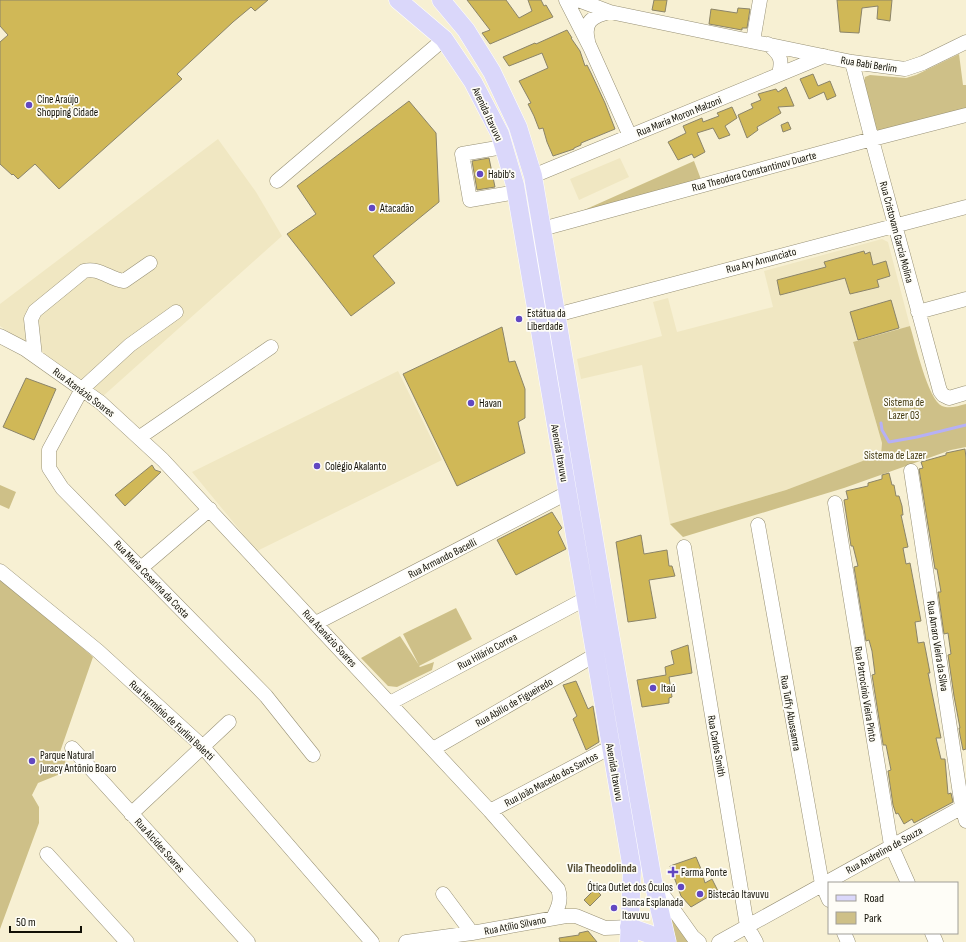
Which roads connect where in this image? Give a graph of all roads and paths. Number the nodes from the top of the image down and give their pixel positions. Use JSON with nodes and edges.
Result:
{"nodes":[{"id":1,"x":398,"y":0,"type":"edge"},
{"id":2,"x":441,"y":0,"type":"edge"},
{"id":3,"x":566,"y":0,"type":"edge"},
{"id":4,"x":578,"y":0,"type":"edge"},
{"id":5,"x":760,"y":0,"type":"edge"},
{"id":6,"x":610,"y":12,"type":"junction"},
{"id":7,"x":444,"y":39,"type":"junction"},
{"id":8,"x":753,"y":41,"type":"junction"},
{"id":9,"x":966,"y":42,"type":"edge"},
{"id":10,"x":768,"y":44,"type":"junction"},
{"id":11,"x":590,"y":47,"type":"junction"},
{"id":12,"x":824,"y":56,"type":"junction"},
{"id":13,"x":852,"y":62,"type":"junction"},
{"id":14,"x":779,"y":74,"type":"junction"},
{"id":15,"x":966,"y":115,"type":"edge"},
{"id":16,"x":630,"y":136,"type":"junction"},
{"id":17,"x":872,"y":140,"type":"junction"},
{"id":18,"x":503,"y":147,"type":"junction"},
{"id":19,"x":533,"y":176,"type":"junction"},
{"id":20,"x":277,"y":181,"type":"dead end"},
{"id":21,"x":508,"y":193,"type":"junction"},
{"id":22,"x":966,"y":207,"type":"edge"},
{"id":23,"x":895,"y":225,"type":"junction"},
{"id":24,"x":542,"y":229,"type":"junction"},
{"id":25,"x":150,"y":263,"type":"dead end"},
{"id":26,"x":966,"y":299,"type":"edge"},
{"id":27,"x":534,"y":300,"type":"junction"},
{"id":28,"x":176,"y":312,"type":"dead end"},
{"id":29,"x":918,"y":312,"type":"junction"},
{"id":30,"x":556,"y":316,"type":"junction"},
{"id":31,"x":0,"y":336,"type":"edge"},
{"id":32,"x":271,"y":347,"type":"dead end"},
{"id":33,"x":35,"y":356,"type":"junction"},
{"id":34,"x":82,"y":389,"type":"junction"},
{"id":35,"x":966,"y":393,"type":"edge"},
{"id":36,"x":140,"y":437,"type":"junction"},
{"id":37,"x":911,"y":471,"type":"dead end"},
{"id":38,"x":567,"y":493,"type":"junction"},
{"id":39,"x":835,"y":503,"type":"dead end"},
{"id":40,"x":210,"y":509,"type":"junction"},
{"id":41,"x":758,"y":525,"type":"dead end"},
{"id":42,"x":684,"y":547,"type":"dead end"},
{"id":43,"x":141,"y":568,"type":"junction"},
{"id":44,"x":0,"y":571,"type":"edge"},
{"id":45,"x":585,"y":599,"type":"junction"},
{"id":46,"x":316,"y":623,"type":"junction"},
{"id":47,"x":609,"y":628,"type":"junction"},
{"id":48,"x":595,"y":655,"type":"junction"},
{"id":49,"x":390,"y":703,"type":"junction"},
{"id":50,"x":229,"y":722,"type":"dead end"},
{"id":51,"x":202,"y":746,"type":"junction"},
{"id":52,"x":611,"y":747,"type":"junction"},
{"id":53,"x":72,"y":748,"type":"dead end"},
{"id":54,"x":433,"y":750,"type":"junction"},
{"id":55,"x":313,"y":755,"type":"dead end"},
{"id":56,"x":964,"y":806,"type":"edge"},
{"id":57,"x":490,"y":811,"type":"junction"},
{"id":58,"x":131,"y":814,"type":"junction"},
{"id":59,"x":966,"y":821,"type":"edge"},
{"id":60,"x":891,"y":845,"type":"junction"},
{"id":61,"x":47,"y":854,"type":"dead end"},
{"id":62,"x":653,"y":881,"type":"junction"},
{"id":63,"x":908,"y":882,"type":"edge"},
{"id":64,"x":822,"y":884,"type":"junction"},
{"id":65,"x":443,"y":894,"type":"dead end"},
{"id":66,"x":828,"y":898,"type":"edge"},
{"id":67,"x":553,"y":918,"type":"junction"},
{"id":68,"x":747,"y":926,"type":"junction"},
{"id":69,"x":472,"y":933,"type":"junction"},
{"id":70,"x":629,"y":934,"type":"edge"},
{"id":71,"x":127,"y":942,"type":"edge"},
{"id":72,"x":248,"y":942,"type":"edge"},
{"id":73,"x":372,"y":942,"type":"edge"},
{"id":74,"x":406,"y":942,"type":"edge"},
{"id":75,"x":661,"y":942,"type":"edge"},
{"id":76,"x":667,"y":942,"type":"edge"},
{"id":77,"x":699,"y":942,"type":"edge"},
{"id":78,"x":719,"y":942,"type":"edge"},
{"id":79,"x":756,"y":942,"type":"edge"}],
"edges":[{"from":1,"to":7,"type":"main road","name":"Avenida Itavuvu"},
{"from":2,"to":19,"type":"main road","name":"Avenida Itavuvu"},
{"from":3,"to":11,"type":"street"},
{"from":4,"to":6,"type":"street","name":"Rua Babi Berlim"},
{"from":5,"to":8,"type":"street"},
{"from":6,"to":8,"type":"street","name":"Rua Babi Berlim"},
{"from":6,"to":11,"type":"street"},
{"from":7,"to":18,"type":"main road","name":"Avenida Itavuvu"},
{"from":7,"to":20,"type":"street"},
{"from":8,"to":10,"type":"street","name":"Rua Babi Berlim"},
{"from":9,"to":13,"type":"street","name":"Rua Babi Berlim"},
{"from":10,"to":12,"type":"street","name":"Rua Babi Berlim"},
{"from":10,"to":14,"type":"street"},
{"from":11,"to":16,"type":"street"},
{"from":12,"to":13,"type":"street","name":"Rua Babi Berlim"},
{"from":12,"to":14,"type":"street","name":"Rua Maria Moron Malzoni"},
{"from":13,"to":17,"type":"street","name":"Rua Cristovam Garcia Molina"},
{"from":14,"to":16,"type":"street","name":"Rua Maria Moron Malzoni"},
{"from":15,"to":17,"type":"street","name":"Rua Theodora Constantinov Duarte"},
{"from":16,"to":19,"type":"street","name":"Rua Maria Moron Malzoni"},
{"from":17,"to":23,"type":"street","name":"Rua Cristovam Garcia Molina"},
{"from":17,"to":24,"type":"street","name":"Rua Theodora Constantinov Duarte"},
{"from":18,"to":21,"type":"main road","name":"Avenida Itavuvu"},
{"from":18,"to":21,"type":"street"},
{"from":19,"to":21,"type":"main road"},
{"from":19,"to":24,"type":"main road","name":"Avenida Itavuvu"},
{"from":21,"to":27,"type":"main road","name":"Avenida Itavuvu"},
{"from":22,"to":23,"type":"street","name":"Rua Ary Annunciato"},
{"from":23,"to":29,"type":"street","name":"Rua Cristovam Garcia Molina"},
{"from":23,"to":30,"type":"street","name":"Rua Ary Annunciato"},
{"from":24,"to":30,"type":"main road","name":"Avenida Itavuvu"},
{"from":25,"to":33,"type":"street"},
{"from":26,"to":29,"type":"street"},
{"from":27,"to":30,"type":"main road"},
{"from":27,"to":38,"type":"main road","name":"Avenida Itavuvu"},
{"from":28,"to":34,"type":"street","name":"Rua Maria Cesarina da Costa"},
{"from":29,"to":35,"type":"street","name":"Rua Cristovam Garcia Molina"},
{"from":30,"to":47,"type":"main road","name":"Avenida Itavuvu"},
{"from":31,"to":33,"type":"street","name":"Rua Atanázio Soares"},
{"from":32,"to":36,"type":"street"},
{"from":33,"to":34,"type":"street","name":"Rua Atanázio Soares"},
{"from":34,"to":36,"type":"street","name":"Rua Atanázio Soares"},
{"from":34,"to":43,"type":"street","name":"Rua Maria Cesarina da Costa"},
{"from":36,"to":40,"type":"street","name":"Rua Atanázio Soares"},
{"from":37,"to":56,"type":"street","name":"Rua Amaro Vieira da Silva"},
{"from":38,"to":45,"type":"main road","name":"Avenida Itavuvu"},
{"from":38,"to":46,"type":"street","name":"Rua Armando Bacelli"},
{"from":39,"to":60,"type":"street","name":"Rua Patrocínio Vieira Pinto"},
{"from":40,"to":43,"type":"street"},
{"from":40,"to":46,"type":"street","name":"Rua Atanázio Soares"},
{"from":41,"to":64,"type":"street","name":"Rua Tuffy Abussamra"},
{"from":42,"to":68,"type":"street","name":"Rua Carlos Smith"},
{"from":43,"to":55,"type":"street","name":"Rua Maria Cesarina da Costa"},
{"from":44,"to":51,"type":"street","name":"Rua Hermínio de Furlini Boletti"},
{"from":45,"to":47,"type":"main road"},
{"from":45,"to":48,"type":"main road","name":"Avenida Itavuvu"},
{"from":45,"to":49,"type":"street","name":"Rua Hilário Correa"},
{"from":46,"to":49,"type":"street","name":"Rua Atanázio Soares"},
{"from":47,"to":62,"type":"main road","name":"Avenida Itavuvu"},
{"from":48,"to":52,"type":"main road","name":"Avenida Itavuvu"},
{"from":48,"to":54,"type":"street","name":"Rua Abílio de Figueiredo"},
{"from":49,"to":54,"type":"street","name":"Rua Atanázio Soares"},
{"from":50,"to":51,"type":"street"},
{"from":51,"to":58,"type":"street"},
{"from":51,"to":73,"type":"street","name":"Rua Hermínio de Furlini Boletti"},
{"from":52,"to":57,"type":"street","name":"Rua João Macedo dos Santos"},
{"from":52,"to":70,"type":"main road","name":"Avenida Itavuvu"},
{"from":53,"to":58,"type":"street","name":"Rua Alcides Soares"},
{"from":54,"to":57,"type":"street","name":"Rua Atanázio Soares"},
{"from":56,"to":59,"type":"street","name":"Rua Amaro Vieira da Silva"},
{"from":56,"to":60,"type":"street","name":"Rua Andrelino de Souza"},
{"from":57,"to":67,"type":"street","name":"Rua Atanázio Soares"},
{"from":58,"to":72,"type":"street","name":"Rua Alcides Soares"},
{"from":60,"to":63,"type":"street","name":"Rua Patrocínio Vieira Pinto"},
{"from":60,"to":64,"type":"street","name":"Rua Andrelino de Souza"},
{"from":61,"to":71,"type":"street"},
{"from":62,"to":76,"type":"main road","name":"Avenida Itavuvu"},
{"from":62,"to":77,"type":"street","name":"Avenida Itavuvu"},
{"from":64,"to":66,"type":"street","name":"Rua Tuffy Abussamra"},
{"from":64,"to":68,"type":"street","name":"Rua Andrelino de Souza"},
{"from":65,"to":69,"type":"street"},
{"from":67,"to":69,"type":"street","name":"Rua Atílio Silvano"},
{"from":67,"to":70,"type":"street"},
{"from":68,"to":78,"type":"street","name":"Rua Andrelino de Souza"},
{"from":68,"to":79,"type":"street","name":"Rua Carlos Smith"},
{"from":69,"to":74,"type":"street","name":"Rua Atílio Silvano"},
{"from":70,"to":75,"type":"main road"}]}
